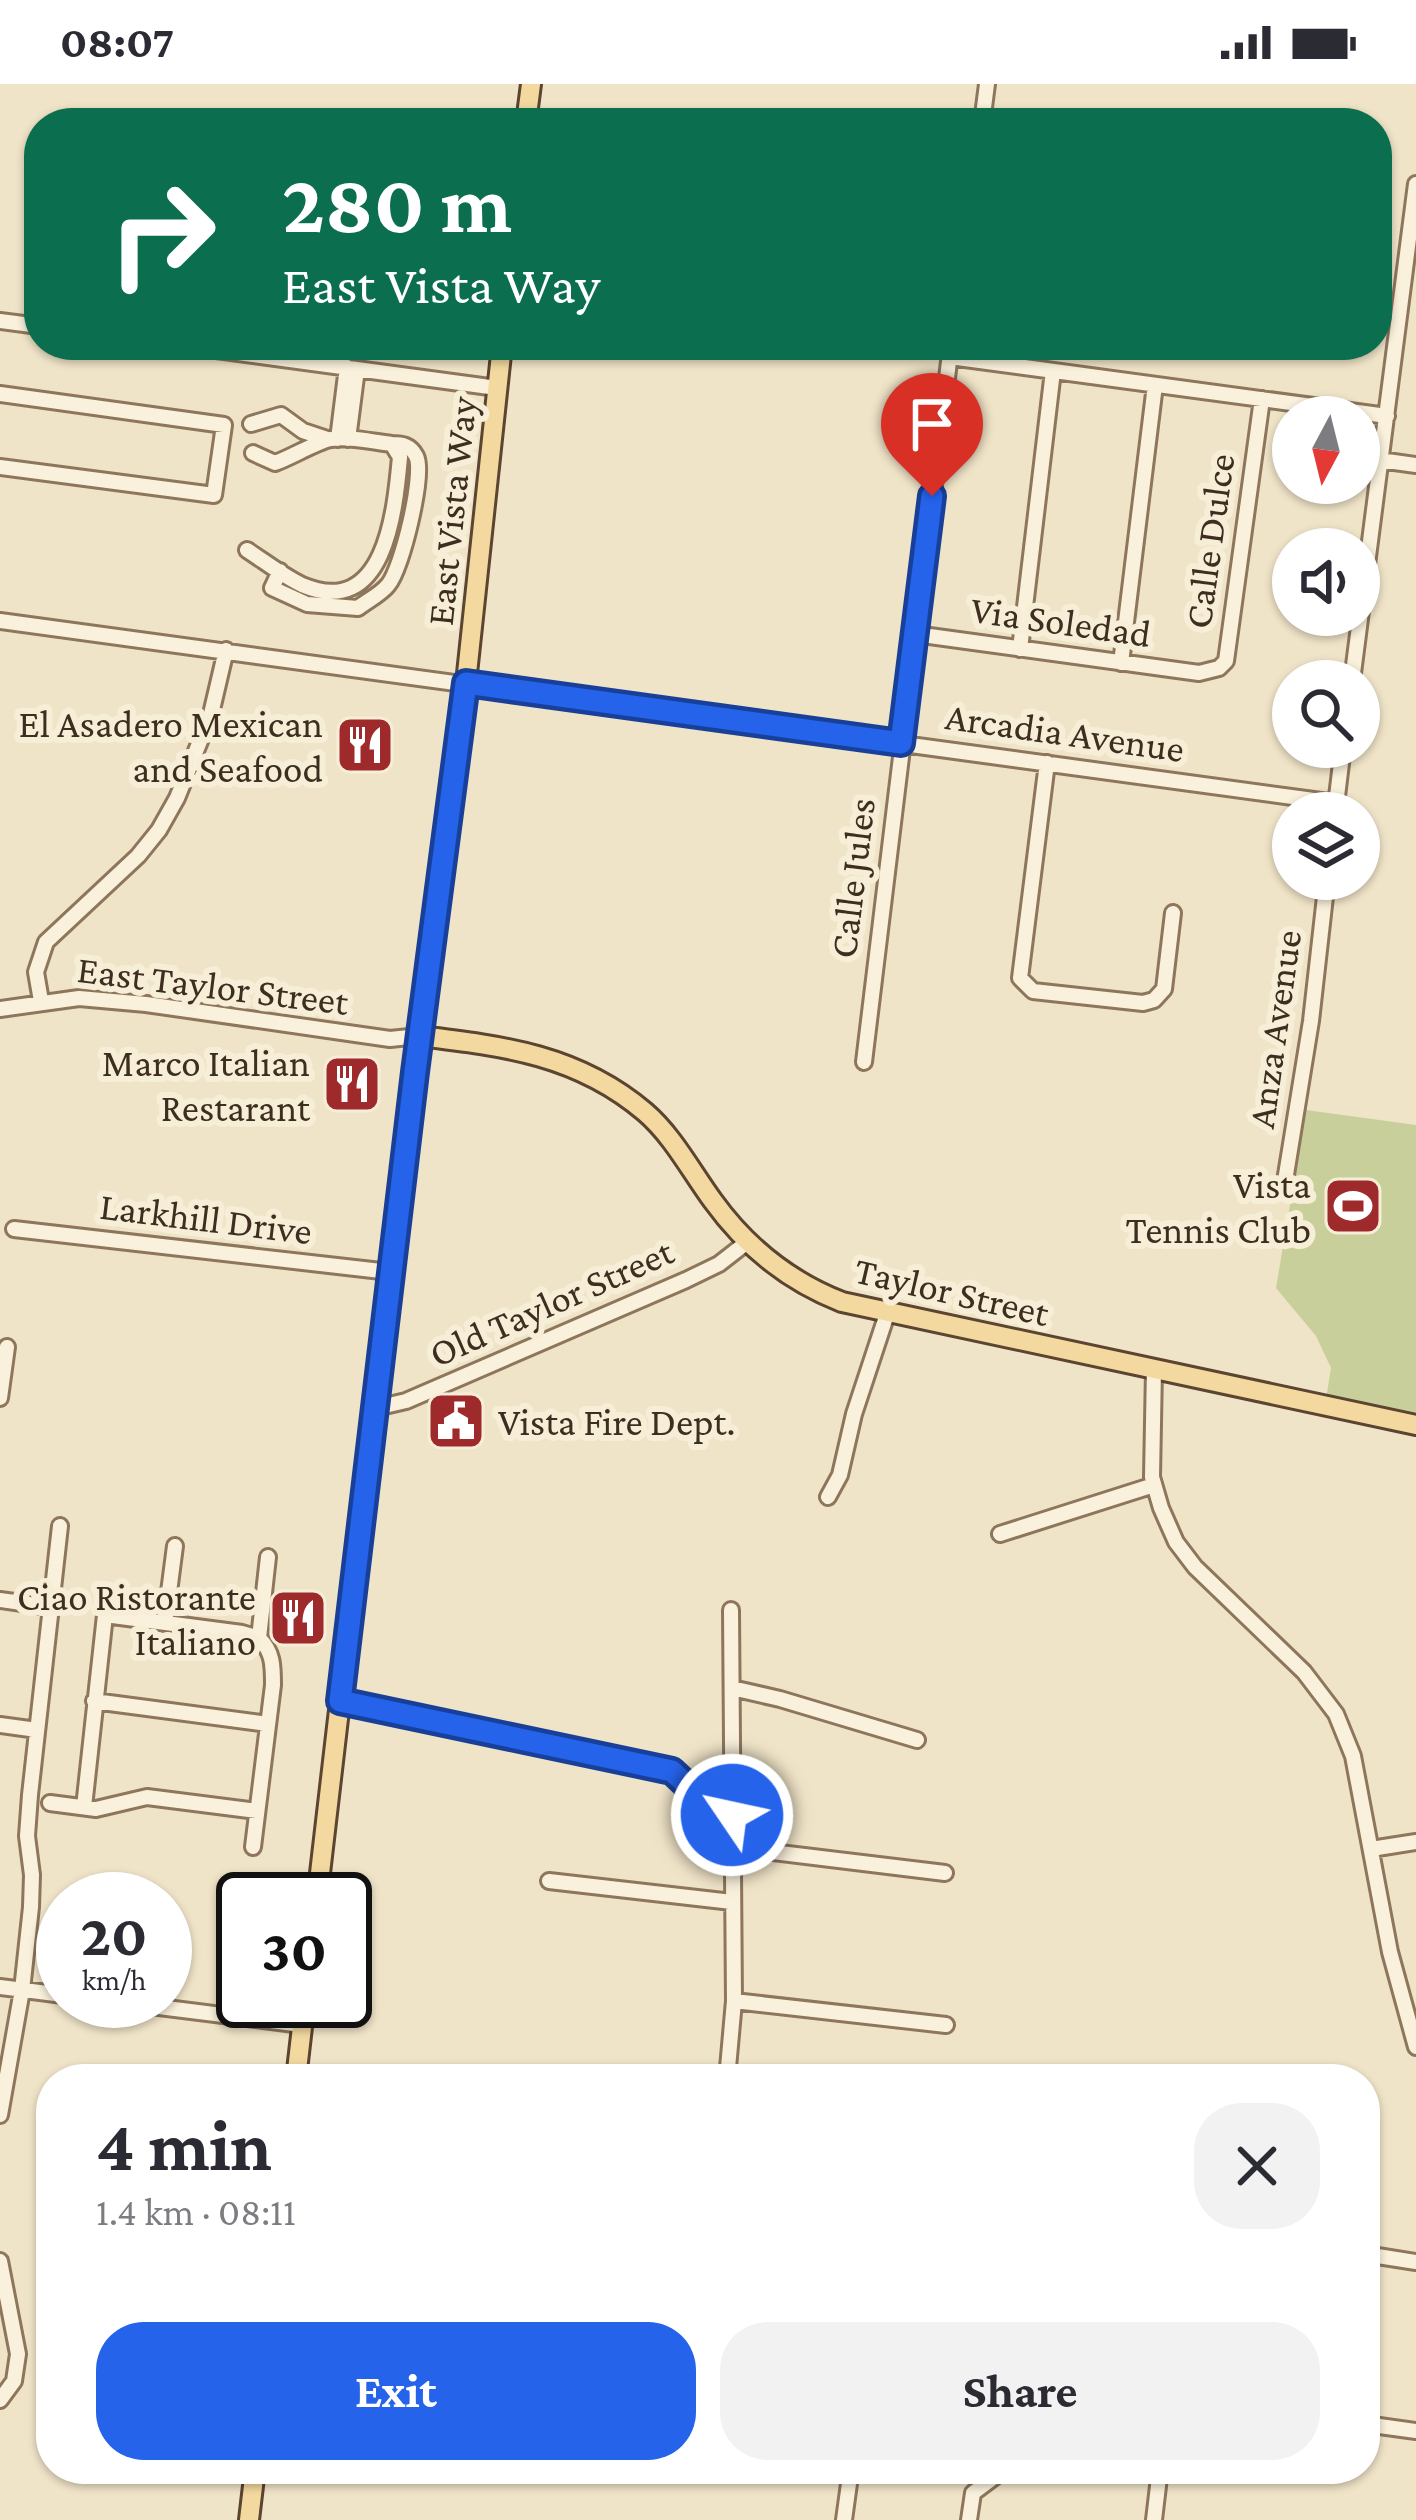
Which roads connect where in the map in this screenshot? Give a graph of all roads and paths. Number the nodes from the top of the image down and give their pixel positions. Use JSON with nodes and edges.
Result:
{"nodes":[{"id":1,"x":1416,"y":184,"type":"edge"},
{"id":2,"x":1414,"y":217,"type":"edge"},
{"id":3,"x":1397,"y":337,"type":"junction"},
{"id":4,"x":1416,"y":339,"type":"edge"},
{"id":5,"x":292,"y":360,"type":"edge"},
{"id":6,"x":500,"y":360,"type":"edge"},
{"id":7,"x":949,"y":360,"type":"edge"},
{"id":8,"x":996,"y":360,"type":"edge"},
{"id":9,"x":352,"y":368,"type":"junction"},
{"id":10,"x":1053,"y":371,"type":"junction"},
{"id":11,"x":1155,"y":385,"type":"junction"},
{"id":12,"x":497,"y":388,"type":"junction"},
{"id":13,"x":0,"y":394,"type":"edge"},
{"id":14,"x":1262,"y":399,"type":"junction"},
{"id":15,"x":1387,"y":416,"type":"junction"},
{"id":16,"x":251,"y":424,"type":"dead end"},
{"id":17,"x":338,"y":439,"type":"junction"},
{"id":18,"x":254,"y":453,"type":"dead end"},
{"id":19,"x":1380,"y":460,"type":"joint"},
{"id":20,"x":1416,"y":465,"type":"edge"},
{"id":21,"x":0,"y":467,"type":"edge"},
{"id":22,"x":1374,"y":504,"type":"edge"},
{"id":23,"x":247,"y":550,"type":"dead end"},
{"id":24,"x":0,"y":621,"type":"edge"},
{"id":25,"x":915,"y":634,"type":"junction"},
{"id":26,"x":1020,"y":649,"type":"junction"},
{"id":27,"x":226,"y":650,"type":"junction"},
{"id":28,"x":1355,"y":660,"type":"edge"},
{"id":29,"x":1121,"y":662,"type":"junction"},
{"id":30,"x":1199,"y":674,"type":"joint"},
{"id":31,"x":466,"y":683,"type":"junction"},
{"id":32,"x":901,"y":743,"type":"junction"},
{"id":33,"x":1046,"y":763,"type":"junction"},
{"id":34,"x":1272,"y":798,"type":"edge"},
{"id":35,"x":1325,"y":900,"type":"edge"},
{"id":36,"x":1173,"y":913,"type":"dead end"},
{"id":37,"x":41,"y":1001,"type":"junction"},
{"id":38,"x":0,"y":1009,"type":"edge"},
{"id":39,"x":419,"y":1036,"type":"junction"},
{"id":40,"x":864,"y":1062,"type":"dead end"},
{"id":41,"x":1284,"y":1187,"type":"dead end"},
{"id":42,"x":14,"y":1229,"type":"dead end"},
{"id":43,"x":746,"y":1243,"type":"junction"},
{"id":44,"x":390,"y":1272,"type":"junction"},
{"id":45,"x":888,"y":1311,"type":"junction"},
{"id":46,"x":7,"y":1347,"type":"dead end"},
{"id":47,"x":1154,"y":1369,"type":"junction"},
{"id":48,"x":0,"y":1398,"type":"edge"},
{"id":49,"x":376,"y":1408,"type":"junction"},
{"id":50,"x":1416,"y":1425,"type":"edge"},
{"id":51,"x":1154,"y":1485,"type":"junction"},
{"id":52,"x":828,"y":1497,"type":"dead end"},
{"id":53,"x":60,"y":1526,"type":"dead end"},
{"id":54,"x":1000,"y":1534,"type":"dead end"},
{"id":55,"x":175,"y":1546,"type":"dead end"},
{"id":56,"x":268,"y":1557,"type":"dead end"},
{"id":57,"x":0,"y":1600,"type":"edge"},
{"id":58,"x":50,"y":1607,"type":"junction"},
{"id":59,"x":731,"y":1610,"type":"dead end"},
{"id":60,"x":165,"y":1623,"type":"junction"},
{"id":61,"x":259,"y":1638,"type":"junction"},
{"id":62,"x":732,"y":1688,"type":"junction"},
{"id":63,"x":94,"y":1701,"type":"junction"},
{"id":64,"x":340,"y":1701,"type":"junction"},
{"id":65,"x":268,"y":1724,"type":"junction"},
{"id":66,"x":0,"y":1725,"type":"edge"},
{"id":67,"x":37,"y":1730,"type":"junction"},
{"id":68,"x":917,"y":1740,"type":"dead end"},
{"id":69,"x":50,"y":1803,"type":"dead end"},
{"id":70,"x":83,"y":1808,"type":"junction"},
{"id":71,"x":257,"y":1810,"type":"junction"},
{"id":72,"x":732,"y":1815,"type":"junction"},
{"id":73,"x":1416,"y":1842,"type":"edge"},
{"id":74,"x":253,"y":1847,"type":"dead end"},
{"id":75,"x":731,"y":1847,"type":"junction"},
{"id":76,"x":1371,"y":1850,"type":"junction"},
{"id":77,"x":320,"y":1872,"type":"edge"},
{"id":78,"x":945,"y":1873,"type":"dead end"},
{"id":79,"x":550,"y":1881,"type":"dead end"},
{"id":80,"x":732,"y":1902,"type":"junction"},
{"id":81,"x":0,"y":1987,"type":"edge"},
{"id":82,"x":22,"y":1990,"type":"junction"},
{"id":83,"x":36,"y":1992,"type":"edge"},
{"id":84,"x":734,"y":2001,"type":"junction"},
{"id":85,"x":946,"y":2025,"type":"dead end"},
{"id":86,"x":302,"y":2028,"type":"edge"},
{"id":87,"x":1416,"y":2047,"type":"edge"},
{"id":88,"x":298,"y":2064,"type":"edge"},
{"id":89,"x":728,"y":2064,"type":"edge"},
{"id":90,"x":0,"y":2115,"type":"edge"},
{"id":91,"x":1380,"y":2256,"type":"edge"},
{"id":92,"x":0,"y":2260,"type":"edge"},
{"id":93,"x":1416,"y":2262,"type":"edge"},
{"id":94,"x":0,"y":2400,"type":"edge"},
{"id":95,"x":1380,"y":2426,"type":"edge"},
{"id":96,"x":1416,"y":2431,"type":"edge"},
{"id":97,"x":253,"y":2484,"type":"edge"},
{"id":98,"x":849,"y":2484,"type":"edge"},
{"id":99,"x":985,"y":2484,"type":"edge"},
{"id":100,"x":1158,"y":2484,"type":"edge"},
{"id":101,"x":249,"y":2520,"type":"edge"},
{"id":102,"x":844,"y":2520,"type":"edge"},
{"id":103,"x":969,"y":2520,"type":"edge"},
{"id":104,"x":1154,"y":2520,"type":"edge"}],
"edges":[{"from":1,"to":2,"type":"street"},
{"from":2,"to":3,"type":"street"},
{"from":3,"to":4,"type":"street"},
{"from":3,"to":15,"type":"street"},
{"from":5,"to":9,"type":"street"},
{"from":6,"to":12,"type":"main road","name":"East Vista Way"},
{"from":7,"to":25,"type":"street","name":"Calle Jules"},
{"from":8,"to":10,"type":"street"},
{"from":9,"to":12,"type":"street"},
{"from":9,"to":17,"type":"street"},
{"from":10,"to":11,"type":"street"},
{"from":10,"to":26,"type":"street"},
{"from":11,"to":14,"type":"street"},
{"from":11,"to":29,"type":"street"},
{"from":12,"to":31,"type":"main road","name":"East Vista Way"},
{"from":13,"to":21,"type":"street"},
{"from":14,"to":15,"type":"street"},
{"from":14,"to":30,"type":"street","name":"Calle Dulce"},
{"from":15,"to":19,"type":"street"},
{"from":16,"to":17,"type":"street"},
{"from":17,"to":18,"type":"street"},
{"from":17,"to":23,"type":"street"},
{"from":19,"to":20,"type":"street"},
{"from":22,"to":28,"type":"street"},
{"from":24,"to":27,"type":"street","name":"Arcadia Avenue"},
{"from":25,"to":26,"type":"street","name":"Via Soledad"},
{"from":25,"to":32,"type":"street","name":"Calle Jules"},
{"from":26,"to":29,"type":"street","name":"Via Soledad"},
{"from":27,"to":31,"type":"street","name":"Arcadia Avenue"},
{"from":27,"to":37,"type":"street"},
{"from":29,"to":30,"type":"street","name":"Via Soledad"},
{"from":31,"to":32,"type":"street","name":"Arcadia Avenue"},
{"from":31,"to":39,"type":"main road","name":"East Vista Way"},
{"from":32,"to":33,"type":"street","name":"Arcadia Avenue"},
{"from":32,"to":40,"type":"street","name":"Calle Jules"},
{"from":33,"to":34,"type":"street","name":"Arcadia Avenue"},
{"from":33,"to":36,"type":"street"},
{"from":35,"to":41,"type":"street","name":"Anza Avenue"},
{"from":37,"to":38,"type":"street","name":"East Taylor Street"},
{"from":37,"to":39,"type":"street","name":"East Taylor Street"},
{"from":39,"to":43,"type":"main road","name":"Taylor Street"},
{"from":39,"to":44,"type":"main road","name":"East Vista Way"},
{"from":42,"to":44,"type":"street","name":"Larkhill Drive"},
{"from":43,"to":45,"type":"main road","name":"Taylor Street"},
{"from":43,"to":49,"type":"street","name":"Old Taylor Street"},
{"from":44,"to":49,"type":"main road","name":"East Vista Way"},
{"from":45,"to":47,"type":"main road","name":"Taylor Street"},
{"from":45,"to":52,"type":"street"},
{"from":46,"to":48,"type":"street"},
{"from":47,"to":50,"type":"main road","name":"Taylor Street"},
{"from":47,"to":51,"type":"street"},
{"from":49,"to":64,"type":"main road","name":"East Vista Way"},
{"from":51,"to":54,"type":"street"},
{"from":51,"to":76,"type":"street"},
{"from":53,"to":58,"type":"street"},
{"from":55,"to":60,"type":"street"},
{"from":56,"to":61,"type":"street"},
{"from":57,"to":58,"type":"street"},
{"from":58,"to":67,"type":"street"},
{"from":59,"to":62,"type":"street"},
{"from":60,"to":61,"type":"street"},
{"from":60,"to":63,"type":"street"},
{"from":61,"to":65,"type":"street"},
{"from":62,"to":68,"type":"street"},
{"from":62,"to":72,"type":"street"},
{"from":63,"to":65,"type":"street"},
{"from":63,"to":70,"type":"street"},
{"from":64,"to":72,"type":"street"},
{"from":64,"to":77,"type":"main road","name":"East Vista Way"},
{"from":65,"to":71,"type":"street"},
{"from":66,"to":67,"type":"street"},
{"from":67,"to":82,"type":"street"},
{"from":69,"to":70,"type":"street"},
{"from":70,"to":71,"type":"street"},
{"from":71,"to":74,"type":"street"},
{"from":72,"to":75,"type":"street"},
{"from":73,"to":76,"type":"street"},
{"from":75,"to":78,"type":"street"},
{"from":75,"to":80,"type":"street"},
{"from":76,"to":87,"type":"street"},
{"from":79,"to":80,"type":"street"},
{"from":80,"to":84,"type":"street"},
{"from":81,"to":82,"type":"street"},
{"from":82,"to":83,"type":"street"},
{"from":82,"to":90,"type":"street"},
{"from":84,"to":85,"type":"street"},
{"from":84,"to":89,"type":"street"},
{"from":86,"to":88,"type":"main road"},
{"from":91,"to":93,"type":"street"},
{"from":92,"to":94,"type":"street"},
{"from":95,"to":96,"type":"street"},
{"from":97,"to":101,"type":"main road"},
{"from":98,"to":102,"type":"street"},
{"from":99,"to":103,"type":"street"},
{"from":100,"to":104,"type":"street"}]}
